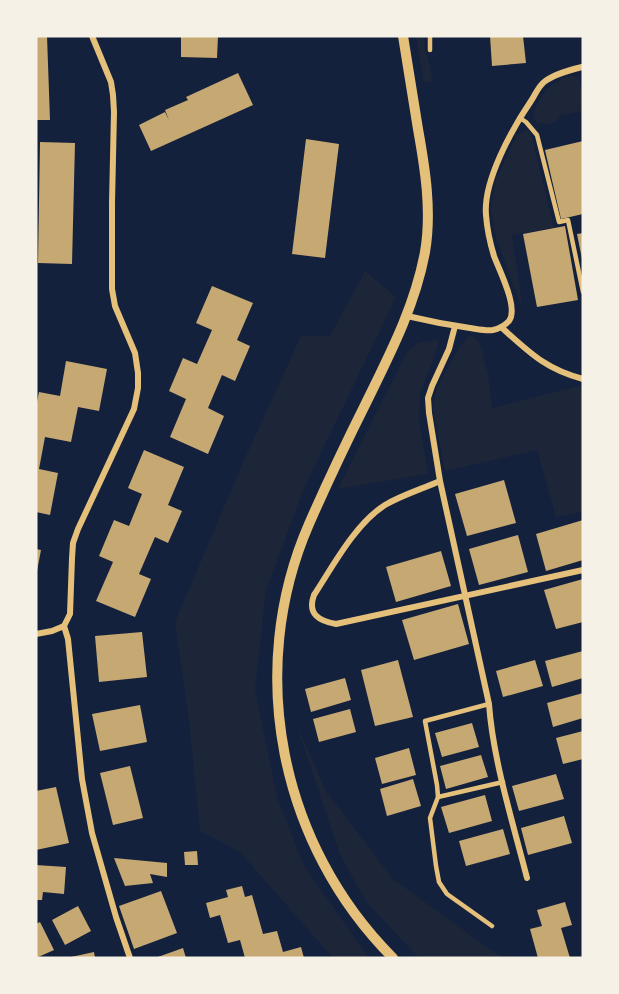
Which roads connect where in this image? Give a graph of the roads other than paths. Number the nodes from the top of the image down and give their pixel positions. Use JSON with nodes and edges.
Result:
{"nodes":[{"id":1,"x":92,"y":36,"type":"edge"},
{"id":2,"x":403,"y":36,"type":"edge"},
{"id":3,"x":430,"y":36,"type":"edge"},
{"id":4,"x":430,"y":50,"type":"dead end"},
{"id":5,"x":583,"y":68,"type":"edge"},
{"id":6,"x":520,"y":118,"type":"junction"},
{"id":7,"x":583,"y":292,"type":"edge"},
{"id":8,"x":407,"y":316,"type":"junction"},
{"id":9,"x":455,"y":326,"type":"junction"},
{"id":10,"x":501,"y":327,"type":"junction"},
{"id":11,"x":583,"y":379,"type":"edge"},
{"id":12,"x":440,"y":481,"type":"junction"},
{"id":13,"x":583,"y":570,"type":"edge"},
{"id":14,"x":466,"y":594,"type":"junction"},
{"id":15,"x":64,"y":626,"type":"junction"},
{"id":16,"x":36,"y":634,"type":"edge"},
{"id":17,"x":489,"y":704,"type":"junction"},
{"id":18,"x":503,"y":782,"type":"junction"},
{"id":19,"x":438,"y":797,"type":"junction"},
{"id":20,"x":527,"y":878,"type":"dead end"},
{"id":21,"x":492,"y":926,"type":"dead end"},
{"id":22,"x":130,"y":958,"type":"edge"},
{"id":23,"x":393,"y":958,"type":"edge"}],
"edges":[{"from":1,"to":15,"type":"street"},
{"from":2,"to":8,"type":"street"},
{"from":3,"to":4,"type":"lane"},
{"from":5,"to":6,"type":"street"},
{"from":6,"to":7,"type":"lane"},
{"from":6,"to":10,"type":"street"},
{"from":8,"to":9,"type":"street"},
{"from":8,"to":23,"type":"street"},
{"from":9,"to":10,"type":"street"},
{"from":9,"to":12,"type":"street"},
{"from":10,"to":11,"type":"street"},
{"from":12,"to":14,"type":"street"},
{"from":12,"to":14,"type":"street"},
{"from":13,"to":14,"type":"street"},
{"from":14,"to":17,"type":"street"},
{"from":15,"to":16,"type":"street"},
{"from":15,"to":22,"type":"street"},
{"from":17,"to":18,"type":"street"},
{"from":17,"to":19,"type":"lane"},
{"from":18,"to":19,"type":"lane"},
{"from":18,"to":20,"type":"street"},
{"from":19,"to":21,"type":"lane"}]}
